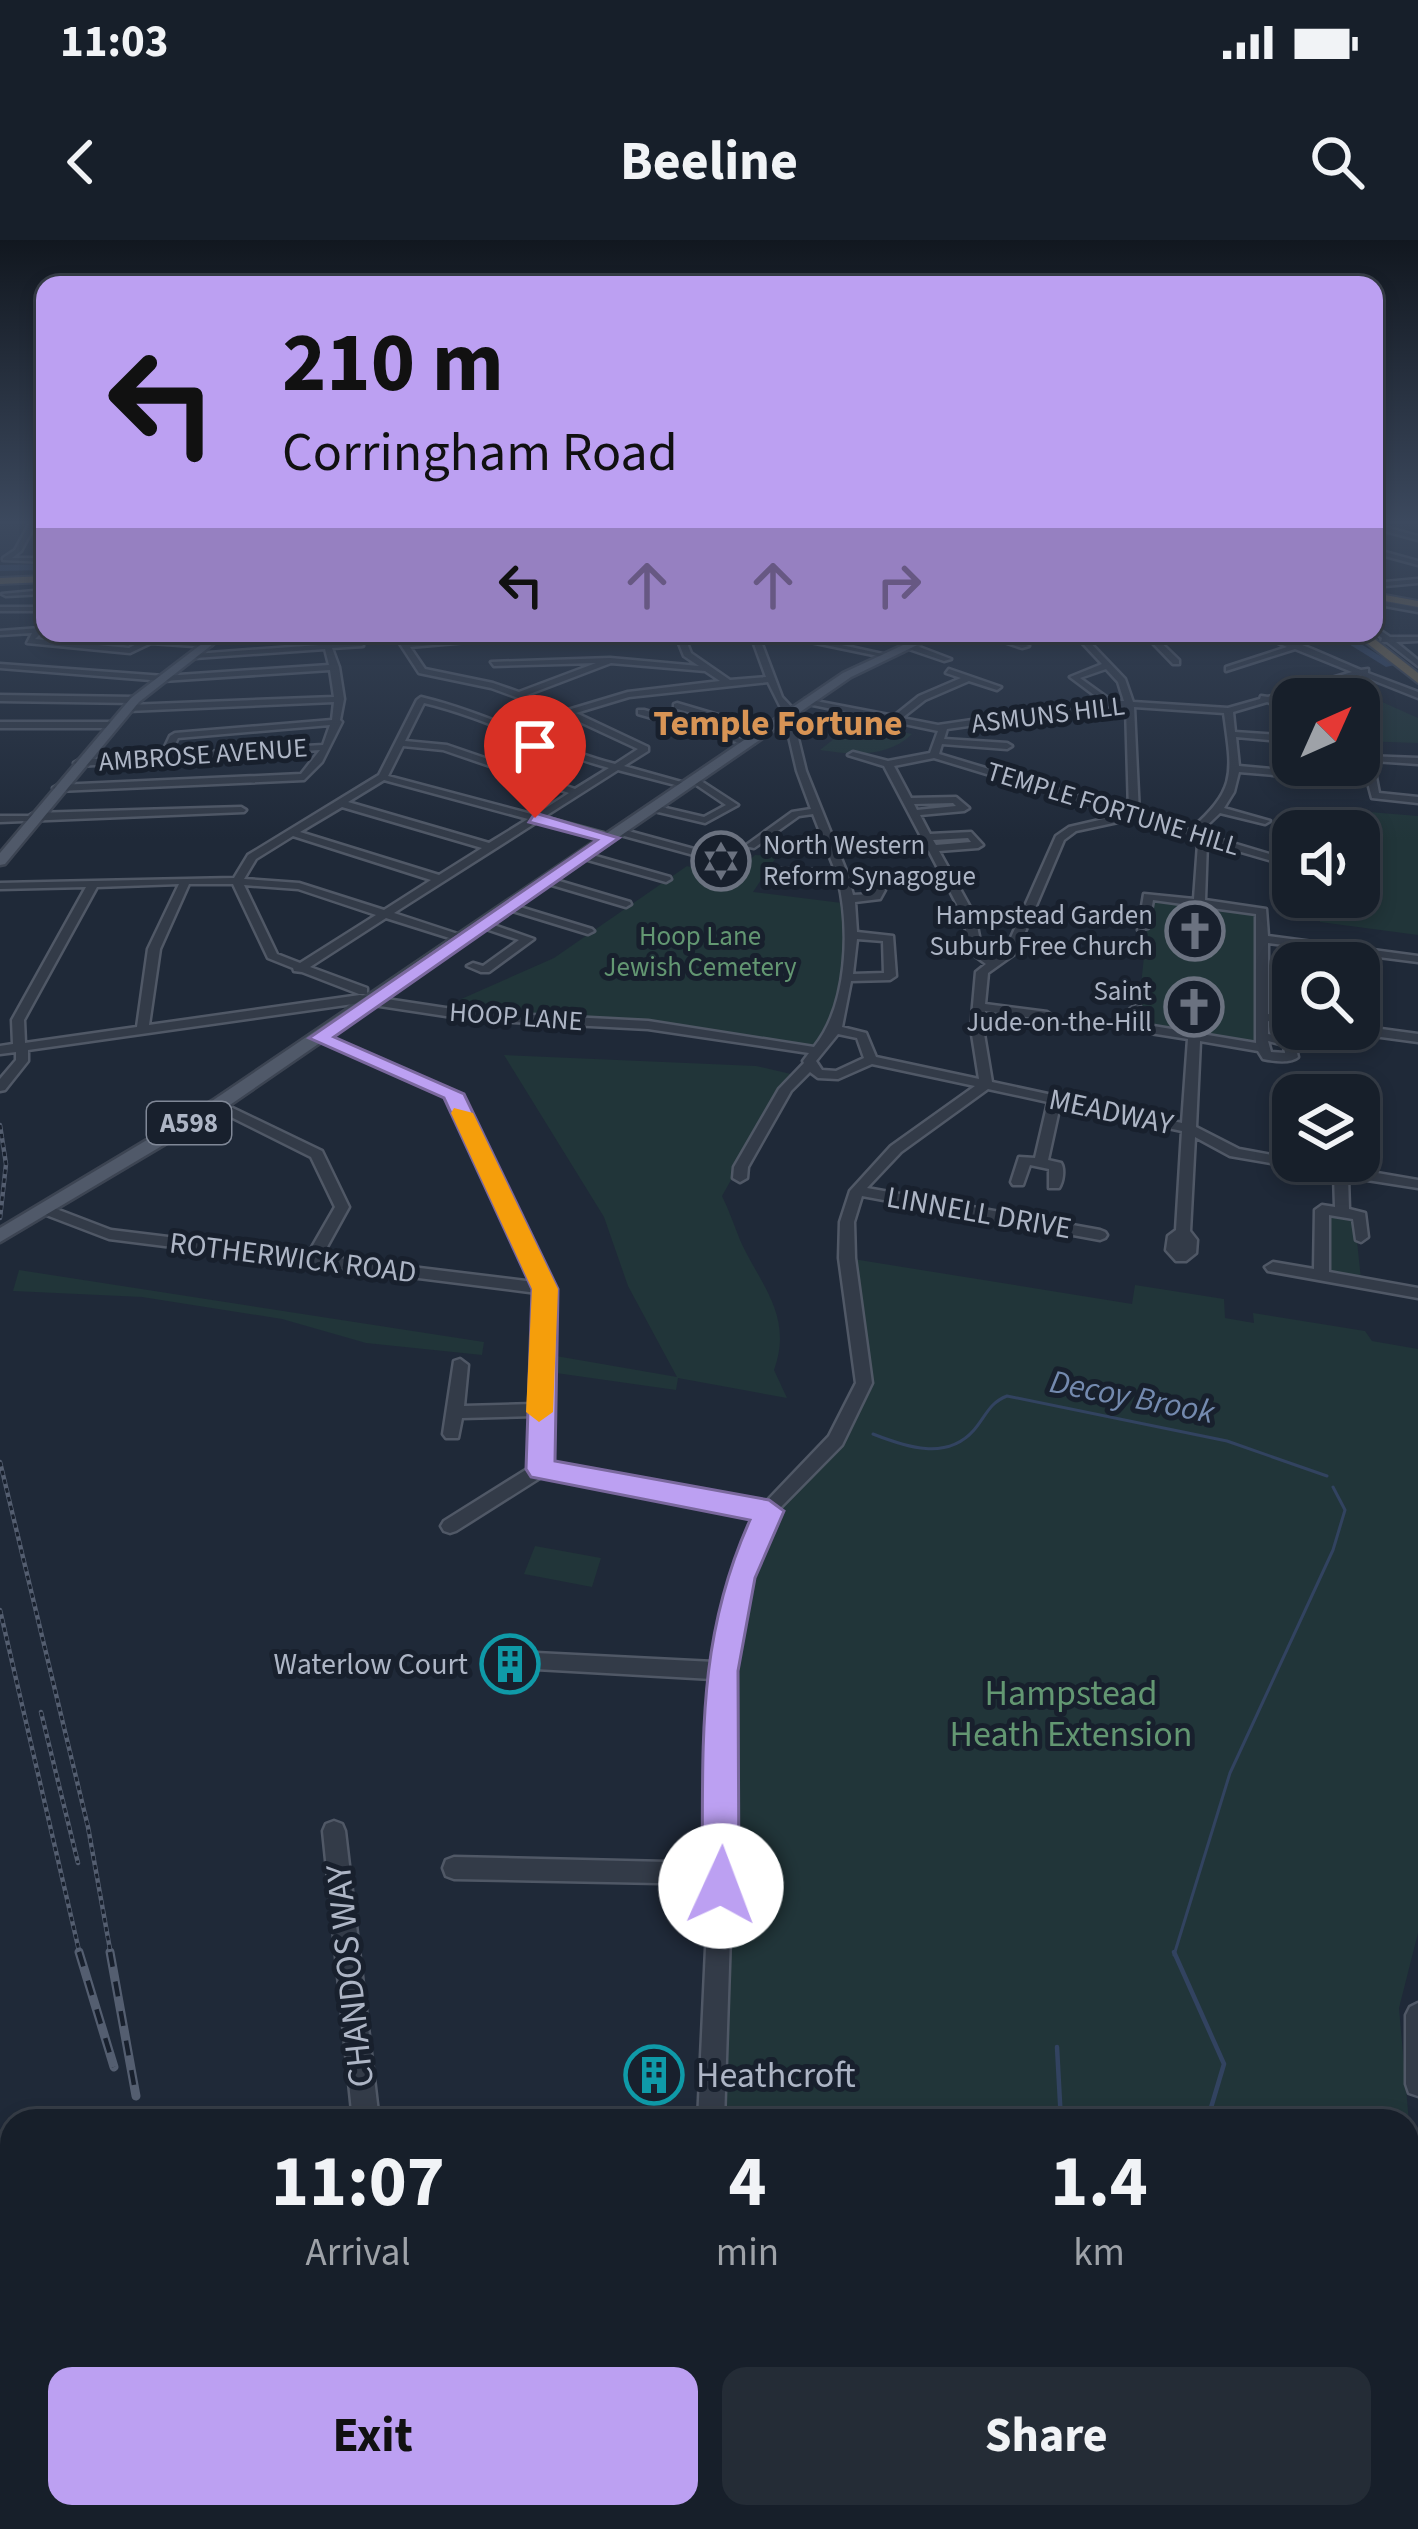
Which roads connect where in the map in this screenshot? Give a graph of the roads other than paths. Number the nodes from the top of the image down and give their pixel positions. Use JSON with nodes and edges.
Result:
{"nodes":[{"id":1,"x":36,"y":631,"type":"edge"},
{"id":2,"x":0,"y":633,"type":"edge"},
{"id":3,"x":1383,"y":636,"type":"edge"},
{"id":4,"x":1418,"y":639,"type":"edge"},
{"id":5,"x":39,"y":642,"type":"edge"},
{"id":6,"x":149,"y":642,"type":"edge"},
{"id":7,"x":162,"y":642,"type":"edge"},
{"id":8,"x":212,"y":642,"type":"edge"},
{"id":9,"x":404,"y":642,"type":"edge"},
{"id":10,"x":447,"y":642,"type":"edge"},
{"id":11,"x":683,"y":642,"type":"edge"},
{"id":12,"x":759,"y":642,"type":"edge"},
{"id":13,"x":820,"y":642,"type":"edge"},
{"id":14,"x":913,"y":642,"type":"edge"},
{"id":15,"x":1013,"y":642,"type":"edge"},
{"id":16,"x":1086,"y":642,"type":"edge"},
{"id":17,"x":1156,"y":642,"type":"edge"},
{"id":18,"x":1286,"y":642,"type":"edge"},
{"id":19,"x":1380,"y":642,"type":"edge"},
{"id":20,"x":360,"y":644,"type":"dead end"},
{"id":21,"x":407,"y":645,"type":"junction"},
{"id":22,"x":906,"y":645,"type":"junction"},
{"id":23,"x":208,"y":646,"type":"junction"},
{"id":24,"x":328,"y":646,"type":"junction"},
{"id":25,"x":1025,"y":646,"type":"dead end"},
{"id":26,"x":1298,"y":646,"type":"junction"},
{"id":27,"x":883,"y":655,"type":"junction"},
{"id":28,"x":195,"y":656,"type":"junction"},
{"id":29,"x":947,"y":659,"type":"dead end"},
{"id":30,"x":610,"y":660,"type":"junction"},
{"id":31,"x":1176,"y":662,"type":"dead end"},
{"id":32,"x":494,"y":664,"type":"dead end"},
{"id":33,"x":1108,"y":665,"type":"junction"},
{"id":34,"x":0,"y":667,"type":"edge"},
{"id":35,"x":335,"y":667,"type":"junction"},
{"id":36,"x":703,"y":669,"type":"junction"},
{"id":37,"x":1228,"y":669,"type":"dead end"},
{"id":38,"x":949,"y":671,"type":"dead end"},
{"id":39,"x":1364,"y":671,"type":"junction"},
{"id":40,"x":1417,"y":674,"type":"edge"},
{"id":41,"x":166,"y":677,"type":"junction"},
{"id":42,"x":968,"y":678,"type":"junction"},
{"id":43,"x":772,"y":680,"type":"junction"},
{"id":44,"x":728,"y":683,"type":"junction"},
{"id":45,"x":997,"y":687,"type":"dead end"},
{"id":46,"x":442,"y":691,"type":"dead end"},
{"id":47,"x":172,"y":695,"type":"dead end"},
{"id":48,"x":520,"y":695,"type":"junction"},
{"id":49,"x":1418,"y":695,"type":"edge"},
{"id":50,"x":0,"y":698,"type":"edge"},
{"id":51,"x":1263,"y":698,"type":"junction"},
{"id":52,"x":340,"y":699,"type":"junction"},
{"id":53,"x":422,"y":700,"type":"junction"},
{"id":54,"x":808,"y":701,"type":"junction"},
{"id":55,"x":1272,"y":701,"type":"edge"},
{"id":56,"x":1110,"y":703,"type":"junction"},
{"id":57,"x":131,"y":704,"type":"junction"},
{"id":58,"x":1128,"y":704,"type":"junction"},
{"id":59,"x":677,"y":706,"type":"dead end"},
{"id":60,"x":164,"y":708,"type":"junction"},
{"id":61,"x":1228,"y":711,"type":"junction"},
{"id":62,"x":641,"y":712,"type":"dead end"},
{"id":63,"x":691,"y":712,"type":"junction"},
{"id":64,"x":792,"y":712,"type":"junction"},
{"id":65,"x":568,"y":713,"type":"junction"},
{"id":66,"x":897,"y":718,"type":"junction"},
{"id":67,"x":725,"y":720,"type":"dead end"},
{"id":68,"x":338,"y":722,"type":"junction"},
{"id":69,"x":676,"y":723,"type":"junction"},
{"id":70,"x":778,"y":723,"type":"junction"},
{"id":71,"x":0,"y":724,"type":"edge"},
{"id":72,"x":15,"y":725,"type":"junction"},
{"id":73,"x":113,"y":725,"type":"junction"},
{"id":74,"x":940,"y":728,"type":"junction"},
{"id":75,"x":1232,"y":734,"type":"junction"},
{"id":76,"x":1272,"y":737,"type":"edge"},
{"id":77,"x":0,"y":740,"type":"edge"},
{"id":78,"x":941,"y":741,"type":"junction"},
{"id":79,"x":398,"y":743,"type":"junction"},
{"id":80,"x":750,"y":743,"type":"junction"},
{"id":81,"x":1007,"y":746,"type":"dead end"},
{"id":82,"x":326,"y":747,"type":"junction"},
{"id":83,"x":853,"y":755,"type":"dead end"},
{"id":84,"x":934,"y":755,"type":"junction"},
{"id":85,"x":1380,"y":758,"type":"edge"},
{"id":86,"x":162,"y":761,"type":"junction"},
{"id":87,"x":1418,"y":761,"type":"edge"},
{"id":88,"x":79,"y":763,"type":"junction"},
{"id":89,"x":889,"y":764,"type":"junction"},
{"id":90,"x":616,"y":767,"type":"junction"},
{"id":91,"x":1237,"y":769,"type":"junction"},
{"id":92,"x":1272,"y":772,"type":"edge"},
{"id":93,"x":383,"y":776,"type":"junction"},
{"id":94,"x":691,"y":783,"type":"junction"},
{"id":95,"x":1374,"y":786,"type":"edge"},
{"id":96,"x":58,"y":788,"type":"junction"},
{"id":97,"x":575,"y":792,"type":"junction"},
{"id":98,"x":1418,"y":800,"type":"edge"},
{"id":99,"x":907,"y":801,"type":"junction"},
{"id":100,"x":340,"y":803,"type":"junction"},
{"id":101,"x":653,"y":808,"type":"junction"},
{"id":102,"x":241,"y":810,"type":"dead end"},
{"id":103,"x":1221,"y":810,"type":"junction"},
{"id":104,"x":814,"y":811,"type":"junction"},
{"id":105,"x":914,"y":813,"type":"junction"},
{"id":106,"x":1134,"y":815,"type":"junction"},
{"id":107,"x":32,"y":817,"type":"junction"},
{"id":108,"x":535,"y":818,"type":"junction"},
{"id":109,"x":0,"y":819,"type":"edge"},
{"id":110,"x":1265,"y":821,"type":"dead end"},
{"id":111,"x":290,"y":832,"type":"junction"},
{"id":112,"x":1192,"y":833,"type":"junction"},
{"id":113,"x":615,"y":835,"type":"junction"},
{"id":114,"x":750,"y":846,"type":"dead end"},
{"id":115,"x":490,"y":847,"type":"junction"},
{"id":116,"x":701,"y":854,"type":"dead end"},
{"id":117,"x":585,"y":856,"type":"junction"},
{"id":118,"x":1,"y":857,"type":"edge"},
{"id":119,"x":1272,"y":858,"type":"edge"},
{"id":120,"x":775,"y":872,"type":"dead end"},
{"id":121,"x":840,"y":875,"type":"junction"},
{"id":122,"x":440,"y":879,"type":"junction"},
{"id":123,"x":666,"y":879,"type":"dead end"},
{"id":124,"x":185,"y":881,"type":"junction"},
{"id":125,"x":549,"y":881,"type":"junction"},
{"id":126,"x":237,"y":882,"type":"junction"},
{"id":127,"x":93,"y":884,"type":"junction"},
{"id":128,"x":0,"y":886,"type":"edge"},
{"id":129,"x":849,"y":899,"type":"junction"},
{"id":130,"x":1199,"y":901,"type":"junction"},
{"id":131,"x":626,"y":904,"type":"dead end"},
{"id":132,"x":510,"y":908,"type":"junction"},
{"id":133,"x":383,"y":914,"type":"junction"},
{"id":134,"x":484,"y":925,"type":"junction"},
{"id":135,"x":1142,"y":928,"type":"dead end"},
{"id":136,"x":588,"y":932,"type":"dead end"},
{"id":137,"x":852,"y":935,"type":"junction"},
{"id":138,"x":463,"y":939,"type":"junction"},
{"id":139,"x":1264,"y":939,"type":"junction"},
{"id":140,"x":1418,"y":959,"type":"edge"},
{"id":141,"x":993,"y":964,"type":"junction"},
{"id":142,"x":473,"y":966,"type":"dead end"},
{"id":143,"x":298,"y":969,"type":"junction"},
{"id":144,"x":847,"y":978,"type":"junction"},
{"id":145,"x":368,"y":996,"type":"junction"},
{"id":146,"x":977,"y":1006,"type":"junction"},
{"id":147,"x":1136,"y":1009,"type":"dead end"},
{"id":148,"x":1047,"y":1016,"type":"dead end"},
{"id":149,"x":1262,"y":1017,"type":"junction"},
{"id":150,"x":1272,"y":1018,"type":"edge"},
{"id":151,"x":143,"y":1027,"type":"junction"},
{"id":152,"x":835,"y":1029,"type":"junction"},
{"id":153,"x":1380,"y":1033,"type":"edge"},
{"id":154,"x":1194,"y":1036,"type":"junction"},
{"id":155,"x":319,"y":1038,"type":"junction"},
{"id":156,"x":1418,"y":1038,"type":"edge"},
{"id":157,"x":20,"y":1047,"type":"junction"},
{"id":158,"x":0,"y":1050,"type":"edge"},
{"id":159,"x":818,"y":1051,"type":"junction"},
{"id":160,"x":871,"y":1060,"type":"junction"},
{"id":161,"x":809,"y":1066,"type":"junction"},
{"id":162,"x":986,"y":1085,"type":"junction"},
{"id":163,"x":0,"y":1087,"type":"edge"},
{"id":164,"x":1055,"y":1100,"type":"junction"},
{"id":165,"x":218,"y":1105,"type":"junction"},
{"id":166,"x":1190,"y":1129,"type":"junction"},
{"id":167,"x":1272,"y":1158,"type":"edge"},
{"id":168,"x":1041,"y":1160,"type":"junction"},
{"id":169,"x":1380,"y":1175,"type":"edge"},
{"id":170,"x":740,"y":1178,"type":"dead end"},
{"id":171,"x":1018,"y":1182,"type":"dead end"},
{"id":172,"x":1341,"y":1182,"type":"edge"},
{"id":173,"x":1418,"y":1184,"type":"edge"},
{"id":174,"x":1054,"y":1185,"type":"dead end"},
{"id":175,"x":857,"y":1191,"type":"junction"},
{"id":176,"x":46,"y":1210,"type":"junction"},
{"id":177,"x":1342,"y":1212,"type":"junction"},
{"id":178,"x":1183,"y":1232,"type":"dead end"},
{"id":179,"x":0,"y":1235,"type":"edge"},
{"id":180,"x":1100,"y":1235,"type":"dead end"},
{"id":181,"x":1361,"y":1237,"type":"dead end"},
{"id":182,"x":312,"y":1262,"type":"junction"},
{"id":183,"x":1273,"y":1267,"type":"dead end"},
{"id":184,"x":1321,"y":1275,"type":"junction"},
{"id":185,"x":545,"y":1289,"type":"junction"},
{"id":186,"x":1418,"y":1293,"type":"edge"},
{"id":187,"x":460,"y":1365,"type":"dead end"},
{"id":188,"x":539,"y":1410,"type":"junction"},
{"id":189,"x":454,"y":1412,"type":"junction"},
{"id":190,"x":452,"y":1434,"type":"dead end"},
{"id":191,"x":541,"y":1469,"type":"junction"},
{"id":192,"x":769,"y":1511,"type":"junction"},
{"id":193,"x":450,"y":1526,"type":"dead end"},
{"id":194,"x":536,"y":1660,"type":"dead end"},
{"id":195,"x":722,"y":1671,"type":"junction"},
{"id":196,"x":334,"y":1832,"type":"dead end"},
{"id":197,"x":454,"y":1868,"type":"dead end"},
{"id":198,"x":721,"y":1874,"type":"junction"},
{"id":199,"x":1418,"y":2015,"type":"edge"},
{"id":200,"x":1418,"y":2084,"type":"edge"},
{"id":201,"x":365,"y":2109,"type":"edge"},
{"id":202,"x":711,"y":2109,"type":"edge"}],
"edges":[{"from":1,"to":2,"type":"street"},
{"from":3,"to":4,"type":"street"},
{"from":5,"to":6,"type":"street"},
{"from":7,"to":23,"type":"street"},
{"from":8,"to":23,"type":"main road"},
{"from":9,"to":21,"type":"street"},
{"from":10,"to":21,"type":"street"},
{"from":11,"to":36,"type":"street"},
{"from":12,"to":43,"type":"street"},
{"from":13,"to":27,"type":"street"},
{"from":14,"to":22,"type":"main road","number":"A598"},
{"from":15,"to":25,"type":"street"},
{"from":16,"to":33,"type":"street"},
{"from":17,"to":31,"type":"street"},
{"from":18,"to":26,"type":"street"},
{"from":19,"to":40,"type":"highway"},
{"from":20,"to":24,"type":"street"},
{"from":21,"to":48,"type":"street"},
{"from":22,"to":27,"type":"main road","number":"A598"},
{"from":22,"to":29,"type":"street"},
{"from":23,"to":28,"type":"main road"},
{"from":24,"to":28,"type":"street"},
{"from":24,"to":35,"type":"street"},
{"from":26,"to":37,"type":"street"},
{"from":26,"to":39,"type":"street"},
{"from":27,"to":54,"type":"main road","number":"A598"},
{"from":28,"to":41,"type":"main road"},
{"from":30,"to":32,"type":"street"},
{"from":30,"to":36,"type":"street"},
{"from":30,"to":48,"type":"street"},
{"from":33,"to":56,"type":"street"},
{"from":33,"to":58,"type":"street"},
{"from":34,"to":41,"type":"street"},
{"from":35,"to":41,"type":"street"},
{"from":35,"to":52,"type":"street"},
{"from":36,"to":44,"type":"street"},
{"from":38,"to":42,"type":"street"},
{"from":39,"to":49,"type":"street"},
{"from":39,"to":51,"type":"street"},
{"from":41,"to":57,"type":"main road"},
{"from":42,"to":45,"type":"street"},
{"from":42,"to":66,"type":"street"},
{"from":43,"to":44,"type":"street"},
{"from":43,"to":64,"type":"street"},
{"from":44,"to":65,"type":"street"},
{"from":46,"to":53,"type":"street"},
{"from":47,"to":60,"type":"street"},
{"from":48,"to":65,"type":"street"},
{"from":50,"to":57,"type":"street"},
{"from":51,"to":55,"type":"street"},
{"from":51,"to":61,"type":"street"},
{"from":52,"to":60,"type":"street"},
{"from":52,"to":68,"type":"street"},
{"from":53,"to":79,"type":"street"},
{"from":53,"to":90,"type":"street"},
{"from":54,"to":64,"type":"main road","number":"A598"},
{"from":54,"to":66,"type":"street"},
{"from":56,"to":58,"type":"street","name":"ASMUNS HILL"},
{"from":56,"to":74,"type":"street","name":"ASMUNS HILL"},
{"from":57,"to":60,"type":"street"},
{"from":57,"to":73,"type":"main road"},
{"from":58,"to":61,"type":"street","name":"ASMUNS HILL"},
{"from":58,"to":106,"type":"street"},
{"from":59,"to":63,"type":"street"},
{"from":61,"to":75,"type":"street"},
{"from":62,"to":69,"type":"street"},
{"from":63,"to":67,"type":"street"},
{"from":63,"to":69,"type":"street"},
{"from":64,"to":70,"type":"main road","number":"A598"},
{"from":65,"to":90,"type":"street"},
{"from":66,"to":74,"type":"street"},
{"from":68,"to":82,"type":"street"},
{"from":68,"to":86,"type":"street"},
{"from":69,"to":80,"type":"street"},
{"from":70,"to":80,"type":"main road","number":"A598"},
{"from":70,"to":104,"type":"street"},
{"from":71,"to":72,"type":"street"},
{"from":72,"to":73,"type":"street"},
{"from":72,"to":77,"type":"street"},
{"from":73,"to":88,"type":"main road"},
{"from":74,"to":78,"type":"street"},
{"from":75,"to":76,"type":"street"},
{"from":75,"to":91,"type":"street"},
{"from":78,"to":81,"type":"street"},
{"from":78,"to":84,"type":"street"},
{"from":79,"to":93,"type":"street"},
{"from":79,"to":97,"type":"street"},
{"from":80,"to":94,"type":"main road","number":"A598"},
{"from":82,"to":86,"type":"street","name":"AMBROSE AVENUE"},
{"from":82,"to":96,"type":"street"},
{"from":83,"to":89,"type":"street"},
{"from":84,"to":89,"type":"street"},
{"from":84,"to":106,"type":"street","name":"TEMPLE FORTUNE HILL"},
{"from":85,"to":87,"type":"street"},
{"from":86,"to":88,"type":"street","name":"AMBROSE AVENUE"},
{"from":88,"to":96,"type":"main road"},
{"from":89,"to":99,"type":"street"},
{"from":90,"to":94,"type":"street"},
{"from":90,"to":97,"type":"street"},
{"from":91,"to":92,"type":"street"},
{"from":91,"to":103,"type":"street"},
{"from":93,"to":100,"type":"street"},
{"from":93,"to":108,"type":"street"},
{"from":94,"to":101,"type":"main road","number":"A598"},
{"from":94,"to":101,"type":"street"},
{"from":95,"to":98,"type":"street"},
{"from":96,"to":107,"type":"main road"},
{"from":97,"to":108,"type":"street"},
{"from":99,"to":105,"type":"street"},
{"from":99,"to":105,"type":"street"},
{"from":100,"to":111,"type":"street"},
{"from":100,"to":115,"type":"street"},
{"from":101,"to":113,"type":"main road","number":"A598"},
{"from":102,"to":107,"type":"street"},
{"from":103,"to":110,"type":"street"},
{"from":103,"to":112,"type":"street"},
{"from":104,"to":114,"type":"street"},
{"from":104,"to":121,"type":"street"},
{"from":105,"to":141,"type":"street"},
{"from":106,"to":112,"type":"street","name":"TEMPLE FORTUNE HILL"},
{"from":106,"to":141,"type":"street"},
{"from":107,"to":109,"type":"street"},
{"from":107,"to":118,"type":"main road"},
{"from":108,"to":113,"type":"street"},
{"from":108,"to":115,"type":"street"},
{"from":111,"to":122,"type":"street"},
{"from":111,"to":126,"type":"street"},
{"from":112,"to":119,"type":"street","name":"TEMPLE FORTUNE HILL"},
{"from":112,"to":130,"type":"street"},
{"from":113,"to":116,"type":"street"},
{"from":113,"to":117,"type":"main road","number":"A598"},
{"from":115,"to":122,"type":"street"},
{"from":117,"to":123,"type":"street"},
{"from":117,"to":125,"type":"main road","number":"A598"},
{"from":120,"to":121,"type":"street"},
{"from":121,"to":129,"type":"street"},
{"from":121,"to":129,"type":"street"},
{"from":122,"to":133,"type":"street"},
{"from":124,"to":126,"type":"street"},
{"from":124,"to":127,"type":"street"},
{"from":124,"to":151,"type":"street"},
{"from":125,"to":131,"type":"street"},
{"from":125,"to":132,"type":"main road","number":"A598"},
{"from":126,"to":133,"type":"street"},
{"from":126,"to":143,"type":"street"},
{"from":127,"to":128,"type":"street"},
{"from":127,"to":157,"type":"street"},
{"from":129,"to":137,"type":"street"},
{"from":130,"to":135,"type":"street"},
{"from":130,"to":139,"type":"street"},
{"from":132,"to":134,"type":"main road","number":"A598"},
{"from":132,"to":136,"type":"street"},
{"from":133,"to":138,"type":"street"},
{"from":133,"to":143,"type":"street"},
{"from":134,"to":138,"type":"main road","number":"A598"},
{"from":134,"to":142,"type":"street"},
{"from":137,"to":144,"type":"street"},
{"from":137,"to":144,"type":"street"},
{"from":138,"to":145,"type":"main road","number":"A598"},
{"from":139,"to":140,"type":"street"},
{"from":139,"to":149,"type":"street"},
{"from":141,"to":146,"type":"street"},
{"from":143,"to":145,"type":"street"},
{"from":144,"to":152,"type":"street"},
{"from":145,"to":151,"type":"street","name":"HOOP LANE"},
{"from":145,"to":155,"type":"main road","number":"A598"},
{"from":145,"to":159,"type":"street","name":"HOOP LANE"},
{"from":146,"to":148,"type":"street"},
{"from":146,"to":162,"type":"street"},
{"from":147,"to":154,"type":"street"},
{"from":149,"to":150,"type":"street"},
{"from":149,"to":154,"type":"street"},
{"from":151,"to":157,"type":"street","name":"HOOP LANE"},
{"from":152,"to":159,"type":"street"},
{"from":152,"to":160,"type":"street"},
{"from":153,"to":156,"type":"street"},
{"from":154,"to":166,"type":"street"},
{"from":155,"to":165,"type":"main road","number":"A598"},
{"from":155,"to":185,"type":"street"},
{"from":157,"to":158,"type":"street","name":"HOOP LANE"},
{"from":157,"to":163,"type":"street"},
{"from":159,"to":161,"type":"street"},
{"from":160,"to":161,"type":"street"},
{"from":160,"to":162,"type":"street","name":"MEADWAY"},
{"from":161,"to":170,"type":"street"},
{"from":162,"to":164,"type":"street","name":"MEADWAY"},
{"from":162,"to":175,"type":"street"},
{"from":164,"to":166,"type":"street","name":"MEADWAY"},
{"from":164,"to":168,"type":"street"},
{"from":165,"to":176,"type":"main road","number":"A598"},
{"from":165,"to":182,"type":"street"},
{"from":166,"to":167,"type":"street","name":"MEADWAY"},
{"from":166,"to":178,"type":"street"},
{"from":168,"to":171,"type":"street"},
{"from":168,"to":174,"type":"street"},
{"from":169,"to":173,"type":"street","name":"MEADWAY"},
{"from":172,"to":177,"type":"street"},
{"from":175,"to":180,"type":"street","name":"LINNELL DRIVE"},
{"from":175,"to":192,"type":"street"},
{"from":176,"to":179,"type":"main road","number":"A598"},
{"from":176,"to":182,"type":"street","name":"ROTHERWICK ROAD"},
{"from":177,"to":181,"type":"street"},
{"from":177,"to":184,"type":"street"},
{"from":182,"to":185,"type":"street","name":"ROTHERWICK ROAD"},
{"from":183,"to":184,"type":"street"},
{"from":184,"to":186,"type":"street"},
{"from":185,"to":188,"type":"street"},
{"from":187,"to":189,"type":"street"},
{"from":188,"to":189,"type":"street"},
{"from":188,"to":191,"type":"street"},
{"from":189,"to":190,"type":"street"},
{"from":191,"to":192,"type":"street"},
{"from":191,"to":193,"type":"street"},
{"from":192,"to":195,"type":"street"},
{"from":194,"to":195,"type":"street"},
{"from":195,"to":198,"type":"street"},
{"from":196,"to":201,"type":"street","name":"CHANDOS WAY"},
{"from":197,"to":198,"type":"street"},
{"from":198,"to":202,"type":"street"},
{"from":199,"to":200,"type":"street"}]}
